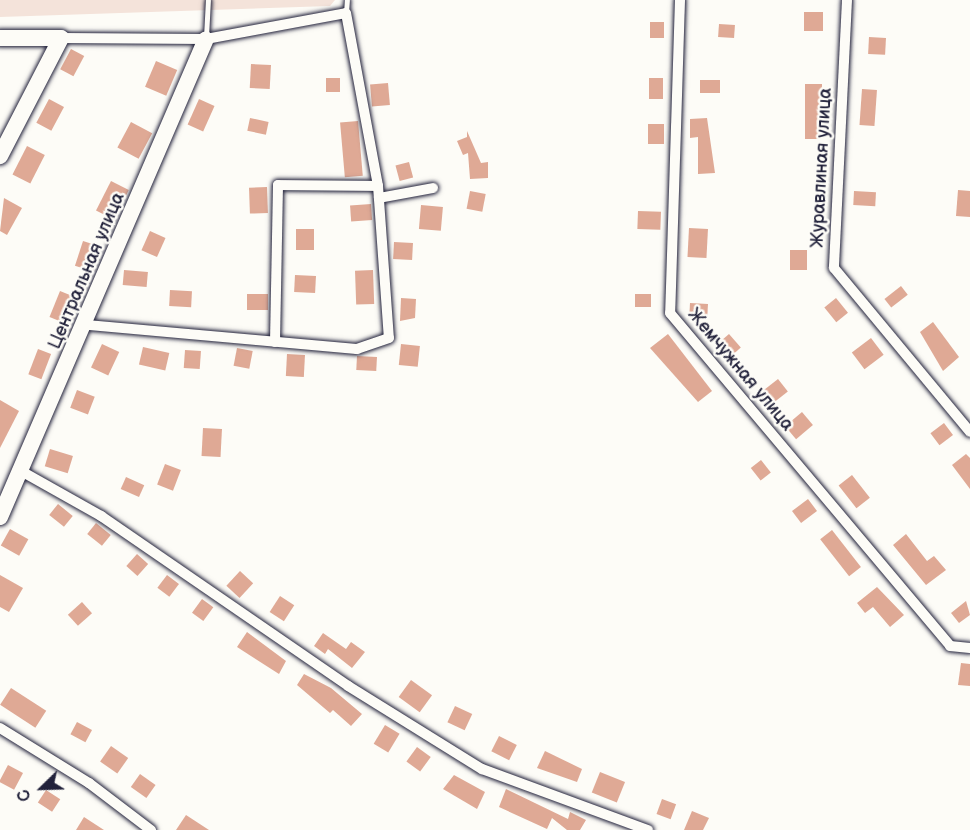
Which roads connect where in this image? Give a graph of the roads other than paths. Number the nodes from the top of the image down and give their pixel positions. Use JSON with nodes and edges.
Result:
{"nodes":[{"id":1,"x":208,"y":0,"type":"edge"},
{"id":2,"x":347,"y":0,"type":"edge"},
{"id":3,"x":680,"y":0,"type":"edge"},
{"id":4,"x":847,"y":0,"type":"edge"},
{"id":5,"x":346,"y":13,"type":"junction"},
{"id":6,"x":0,"y":38,"type":"edge"},
{"id":7,"x":61,"y":38,"type":"junction"},
{"id":8,"x":206,"y":39,"type":"junction"},
{"id":9,"x":0,"y":156,"type":"edge"},
{"id":10,"x":378,"y":186,"type":"junction"},
{"id":11,"x":433,"y":188,"type":"dead end"},
{"id":12,"x":379,"y":198,"type":"junction"},
{"id":13,"x":86,"y":325,"type":"junction"},
{"id":14,"x":275,"y":342,"type":"junction"},
{"id":15,"x":970,"y":432,"type":"edge"},
{"id":16,"x":23,"y":472,"type":"junction"},
{"id":17,"x":0,"y":517,"type":"edge"},
{"id":18,"x":970,"y":648,"type":"edge"},
{"id":19,"x":0,"y":728,"type":"edge"},
{"id":20,"x":151,"y":830,"type":"edge"},
{"id":21,"x":648,"y":830,"type":"edge"}],
"edges":[{"from":1,"to":8,"type":"lane"},
{"from":2,"to":5,"type":"lane"},
{"from":3,"to":18,"type":"street","name":"Жемчужная улица"},
{"from":4,"to":15,"type":"street","name":"Журавлиная улица"},
{"from":5,"to":8,"type":"street"},
{"from":5,"to":10,"type":"street"},
{"from":6,"to":7,"type":"street"},
{"from":7,"to":8,"type":"street"},
{"from":7,"to":9,"type":"street"},
{"from":8,"to":13,"type":"street","name":"Центральная улица"},
{"from":10,"to":12,"type":"street"},
{"from":10,"to":14,"type":"street"},
{"from":11,"to":12,"type":"street"},
{"from":12,"to":14,"type":"street"},
{"from":13,"to":14,"type":"street"},
{"from":13,"to":16,"type":"street","name":"Центральная улица"},
{"from":16,"to":17,"type":"street","name":"Центральная улица"},
{"from":16,"to":21,"type":"street"},
{"from":19,"to":20,"type":"street"}]}
